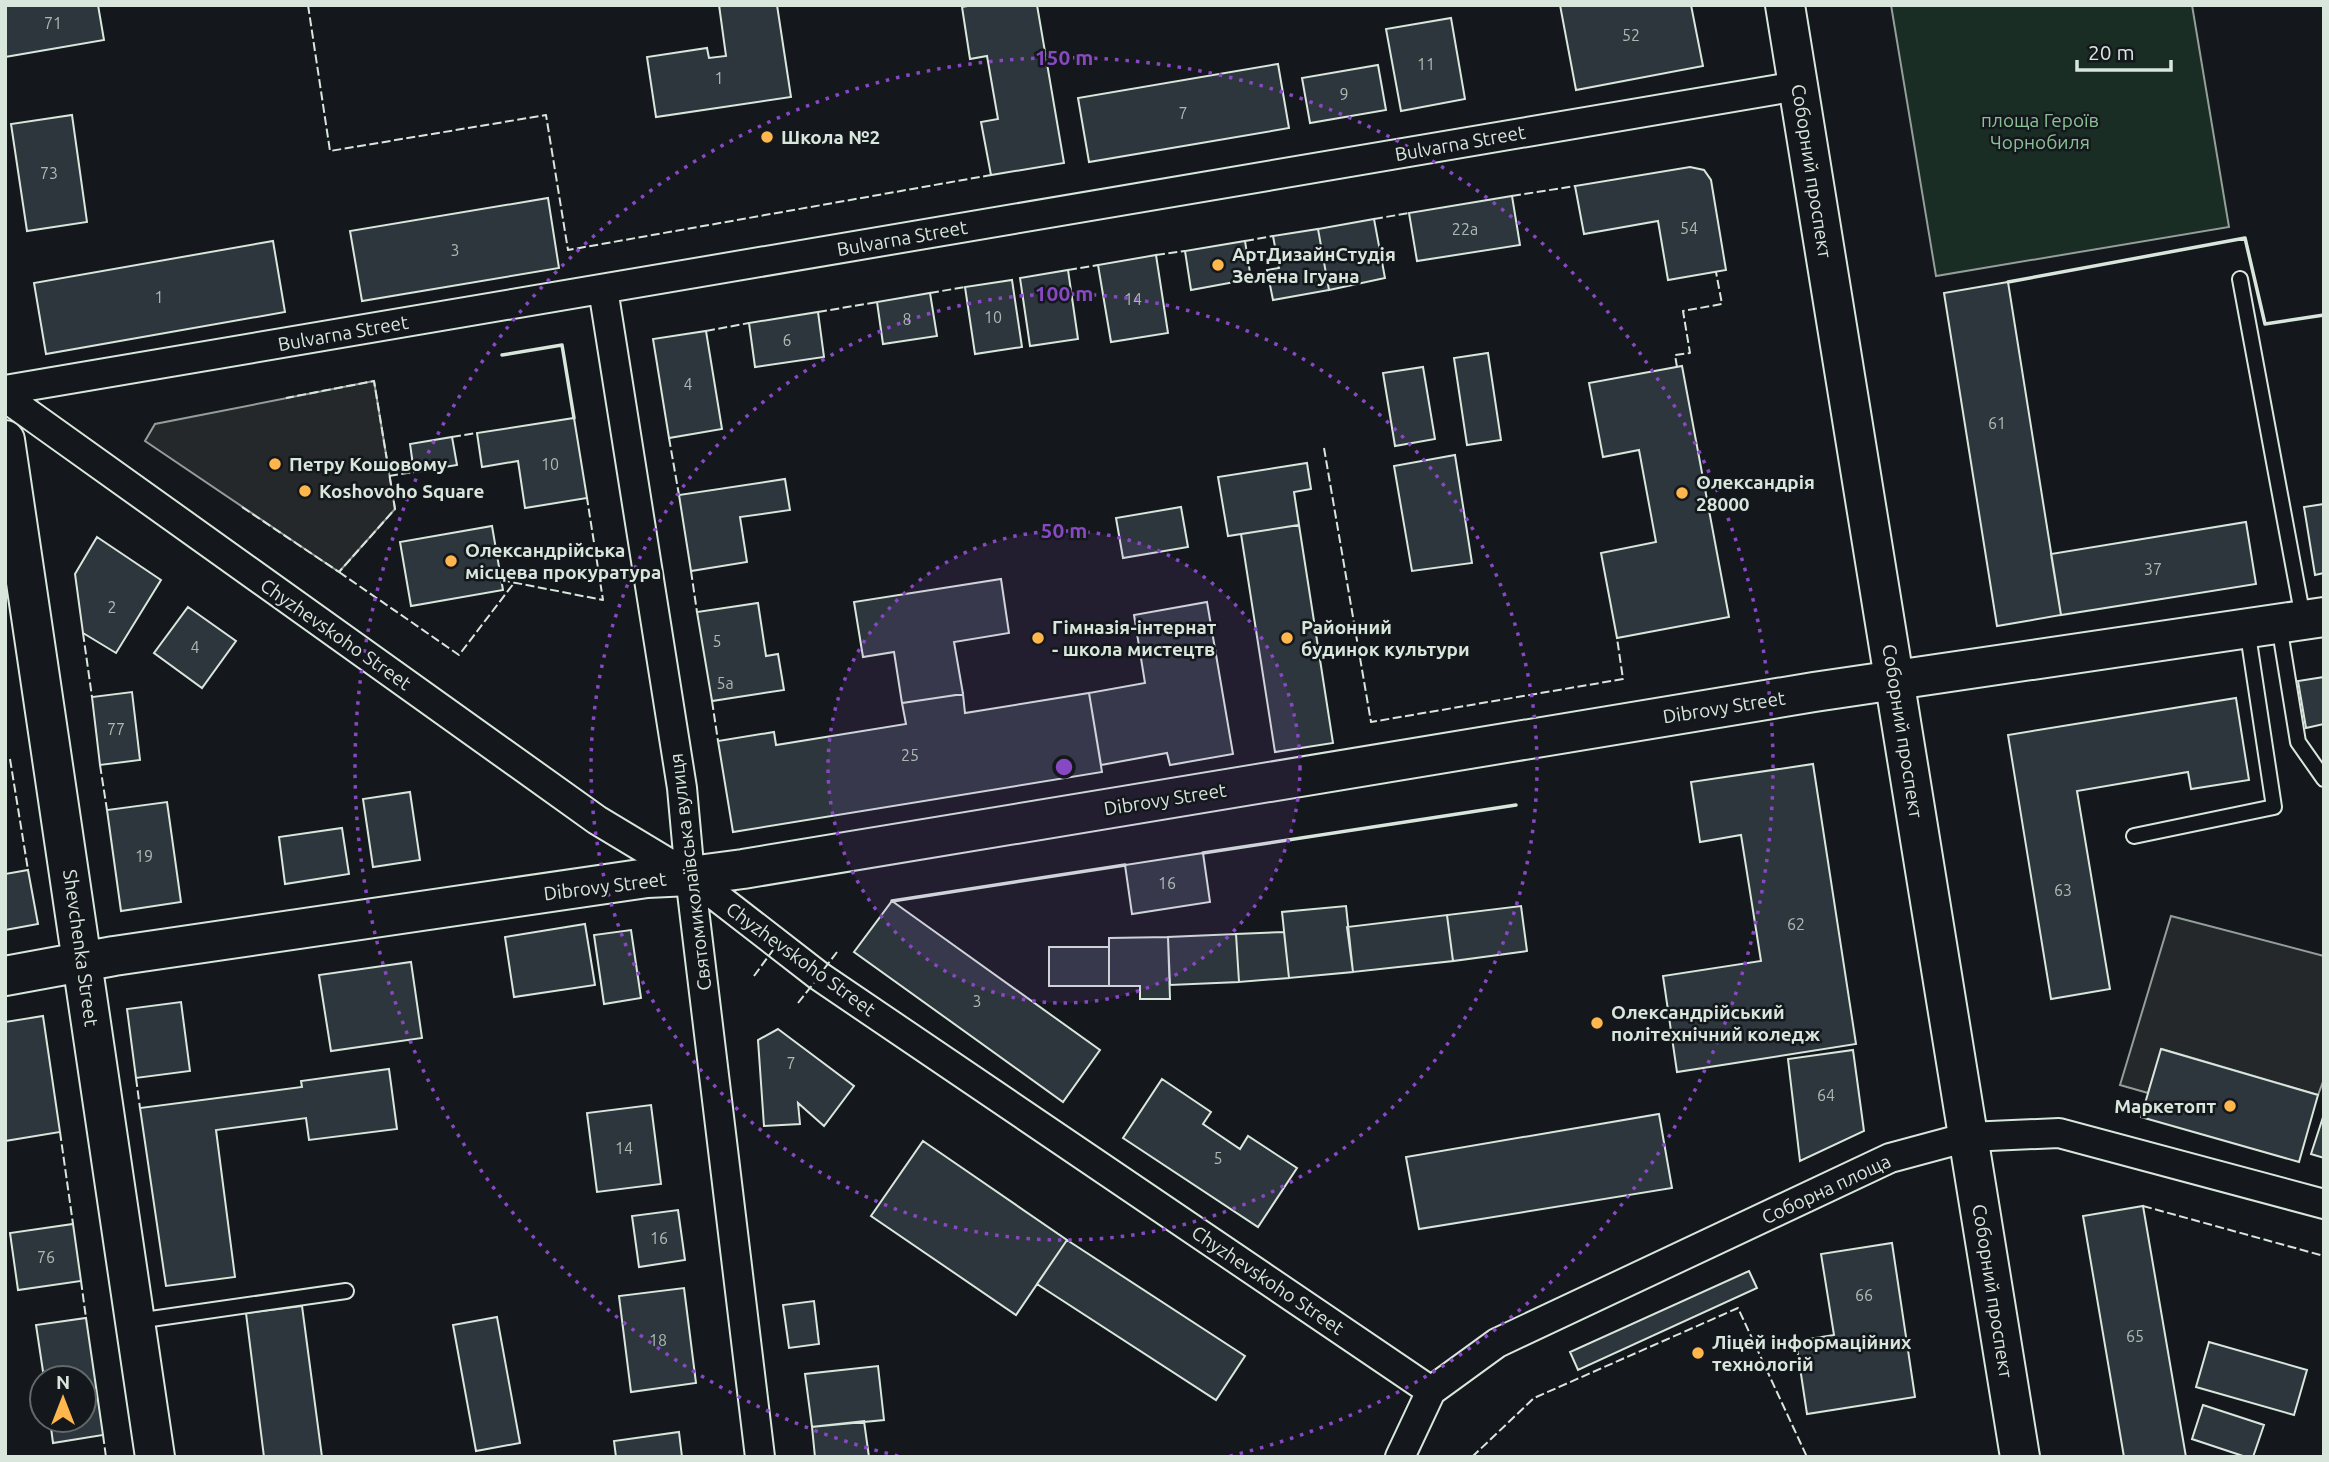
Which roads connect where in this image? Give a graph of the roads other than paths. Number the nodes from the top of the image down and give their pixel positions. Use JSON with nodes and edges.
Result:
{"nodes":[{"id":1,"x":1785,"y":5,"type":"edge"},
{"id":2,"x":1798,"y":86,"type":"junction"},
{"id":3,"x":2240,"y":279,"type":"dead end"},
{"id":4,"x":603,"y":289,"type":"junction"},
{"id":5,"x":5,"y":390,"type":"edge"},
{"id":6,"x":5,"y":397,"type":"edge"},
{"id":7,"x":5,"y":440,"type":"edge"},
{"id":8,"x":2288,"y":622,"type":"edge"},
{"id":9,"x":1895,"y":682,"type":"junction"},
{"id":10,"x":2324,"y":779,"type":"edge"},
{"id":11,"x":2134,"y":836,"type":"dead end"},
{"id":12,"x":690,"y":876,"type":"junction"},
{"id":13,"x":83,"y":962,"type":"junction"},
{"id":14,"x":5,"y":976,"type":"edge"},
{"id":15,"x":1968,"y":1137,"type":"junction"},
{"id":16,"x":2324,"y":1204,"type":"edge"},
{"id":17,"x":346,"y":1291,"type":"dead end"},
{"id":18,"x":135,"y":1321,"type":"junction"},
{"id":19,"x":1431,"y":1391,"type":"junction"},
{"id":20,"x":155,"y":1457,"type":"edge"},
{"id":21,"x":760,"y":1457,"type":"edge"},
{"id":22,"x":1400,"y":1457,"type":"edge"},
{"id":23,"x":2020,"y":1457,"type":"edge"}],
"edges":[{"from":1,"to":2,"type":"street","name":"Соборний проспект"},
{"from":2,"to":4,"type":"street","name":"Bulvarna Street"},
{"from":2,"to":9,"type":"street","name":"Соборний проспект"},
{"from":3,"to":8,"type":"lane"},
{"from":4,"to":5,"type":"street","name":"Bulvarna Street"},
{"from":4,"to":12,"type":"street","name":"Святомиколаївська вулиця"},
{"from":6,"to":12,"type":"street","name":"Chyzhevskoho Street"},
{"from":7,"to":13,"type":"street","name":"Shevchenka Street"},
{"from":8,"to":9,"type":"street","name":"Dibrovy Street"},
{"from":8,"to":10,"type":"lane"},
{"from":8,"to":11,"type":"lane"},
{"from":9,"to":12,"type":"street","name":"Dibrovy Street"},
{"from":9,"to":15,"type":"street","name":"Соборний проспект"},
{"from":12,"to":13,"type":"street","name":"Dibrovy Street"},
{"from":12,"to":19,"type":"street","name":"Chyzhevskoho Street"},
{"from":12,"to":21,"type":"street","name":"Святомиколаївська вулиця"},
{"from":13,"to":14,"type":"street","name":"Dibrovy Street"},
{"from":13,"to":18,"type":"street","name":"Shevchenka Street"},
{"from":15,"to":16,"type":"street","name":"Соборна площа"},
{"from":15,"to":19,"type":"street","name":"Соборна площа"},
{"from":15,"to":23,"type":"street","name":"Соборний проспект"},
{"from":17,"to":18,"type":"lane"},
{"from":18,"to":20,"type":"street","name":"Shevchenka Street"},
{"from":19,"to":22,"type":"street","name":"Соборна площа"}]}
